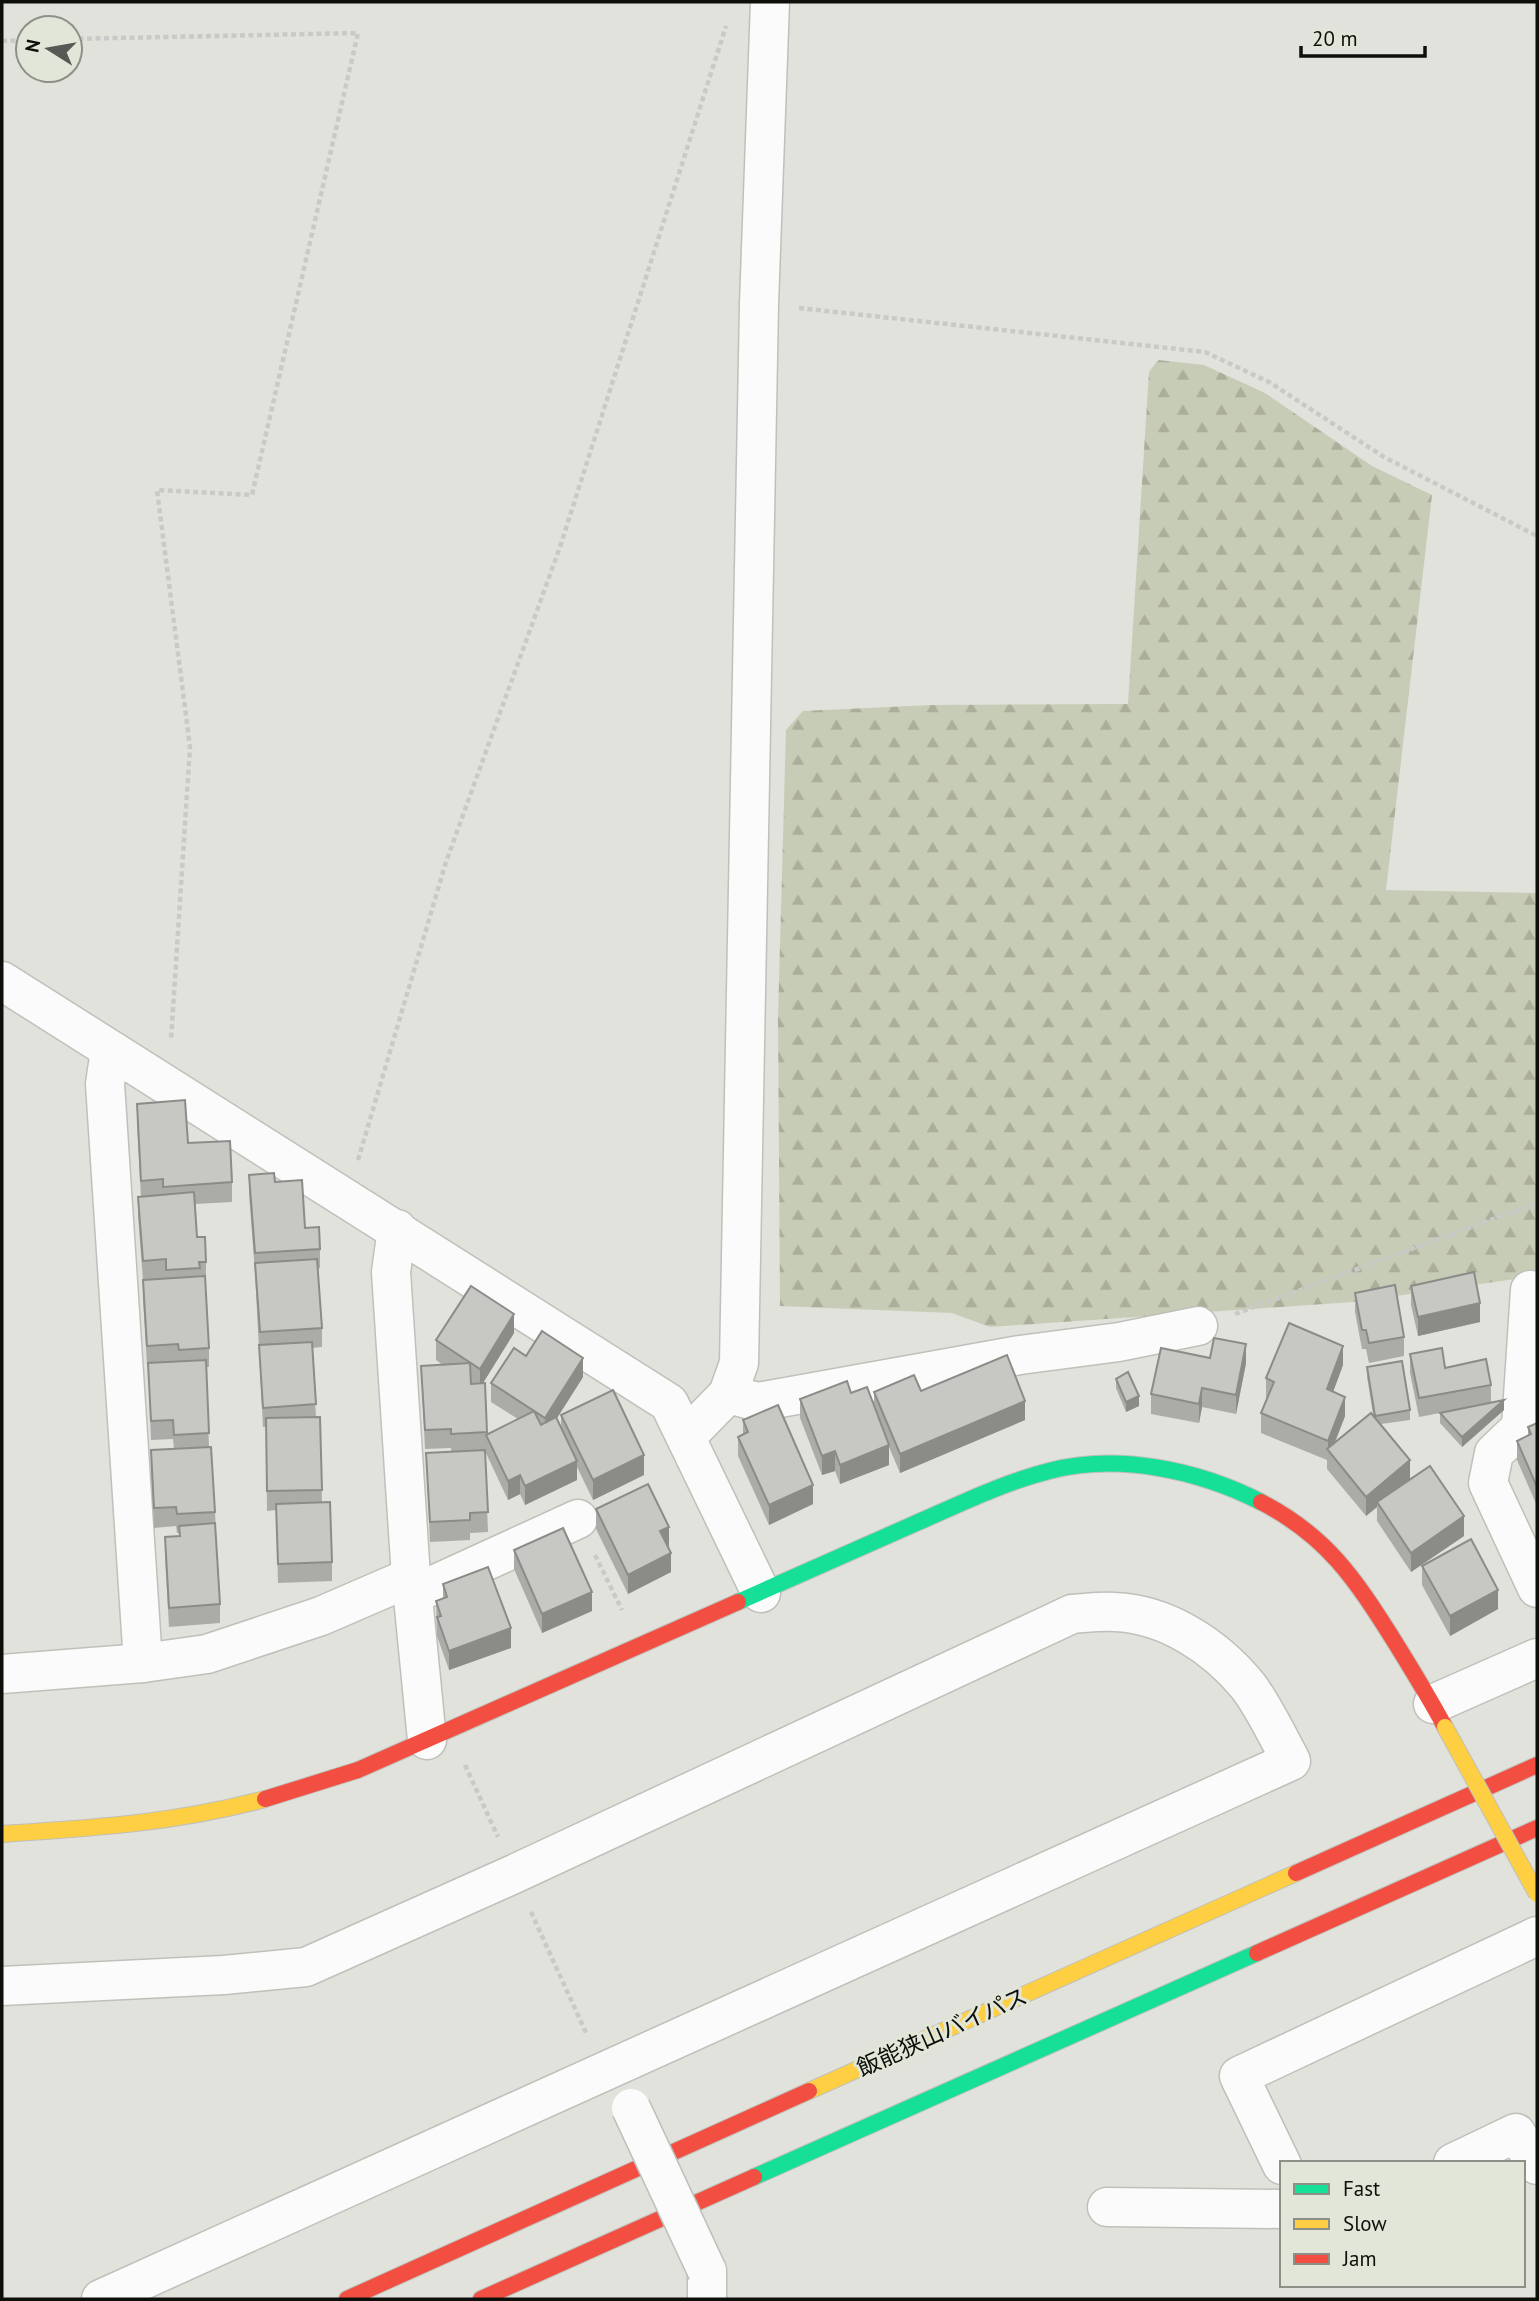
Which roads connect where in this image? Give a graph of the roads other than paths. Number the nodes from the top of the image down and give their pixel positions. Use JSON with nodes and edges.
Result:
{"nodes":[{"id":1,"x":770,"y":2,"type":"edge"},
{"id":2,"x":2,"y":981,"type":"edge"},
{"id":3,"x":110,"y":1050,"type":"junction"},
{"id":4,"x":397,"y":1229,"type":"junction"},
{"id":5,"x":1530,"y":1290,"type":"dead end"},
{"id":6,"x":1198,"y":1325,"type":"road end"},
{"id":7,"x":728,"y":1394,"type":"junction"},
{"id":8,"x":1529,"y":1420,"type":"edge"},
{"id":9,"x":686,"y":1437,"type":"junction"},
{"id":10,"x":578,"y":1519,"type":"road end"},
{"id":11,"x":412,"y":1586,"type":"junction"},
{"id":12,"x":1537,"y":1588,"type":"edge"},
{"id":13,"x":761,"y":1593,"type":"junction"},
{"id":14,"x":1537,"y":1658,"type":"edge"},
{"id":15,"x":144,"y":1663,"type":"junction"},
{"id":16,"x":2,"y":1674,"type":"edge"},
{"id":17,"x":1439,"y":1716,"type":"junction"},
{"id":18,"x":427,"y":1740,"type":"junction"},
{"id":19,"x":1537,"y":1765,"type":"edge"},
{"id":20,"x":1537,"y":1828,"type":"edge"},
{"id":21,"x":2,"y":1834,"type":"edge"},
{"id":22,"x":1537,"y":1894,"type":"edge"},
{"id":23,"x":1537,"y":1936,"type":"edge"},
{"id":24,"x":2,"y":1986,"type":"edge"},
{"id":25,"x":603,"y":2071,"type":"junction"},
{"id":26,"x":1280,"y":2161,"type":"edge"},
{"id":27,"x":1457,"y":2161,"type":"edge"},
{"id":28,"x":1537,"y":2165,"type":"edge"},
{"id":29,"x":1107,"y":2207,"type":"dead end"},
{"id":30,"x":1280,"y":2209,"type":"edge"},
{"id":31,"x":707,"y":2285,"type":"edge"},
{"id":32,"x":101,"y":2299,"type":"edge"},
{"id":33,"x":347,"y":2299,"type":"edge"},
{"id":34,"x":481,"y":2299,"type":"edge"}],
"edges":[{"from":1,"to":7,"type":"street"},
{"from":2,"to":3,"type":"street"},
{"from":3,"to":4,"type":"street"},
{"from":3,"to":15,"type":"street"},
{"from":4,"to":9,"type":"street"},
{"from":4,"to":11,"type":"street"},
{"from":5,"to":8,"type":"street"},
{"from":6,"to":7,"type":"street"},
{"from":7,"to":9,"type":"street"},
{"from":8,"to":12,"type":"street"},
{"from":9,"to":13,"type":"street"},
{"from":10,"to":11,"type":"street"},
{"from":11,"to":15,"type":"street"},
{"from":11,"to":18,"type":"street"},
{"from":13,"to":17,"type":"main road"},
{"from":13,"to":18,"type":"main road"},
{"from":14,"to":17,"type":"street"},
{"from":15,"to":16,"type":"street"},
{"from":17,"to":22,"type":"main road","bridge":true},
{"from":18,"to":21,"type":"main road"},
{"from":19,"to":33,"type":"main road","name":"飯能狭山バイパス"},
{"from":20,"to":34,"type":"main road"},
{"from":23,"to":26,"type":"street"},
{"from":24,"to":25,"type":"street"},
{"from":25,"to":31,"type":"street","bridge":true},
{"from":25,"to":32,"type":"street"},
{"from":27,"to":28,"type":"street"},
{"from":29,"to":30,"type":"street"}]}
